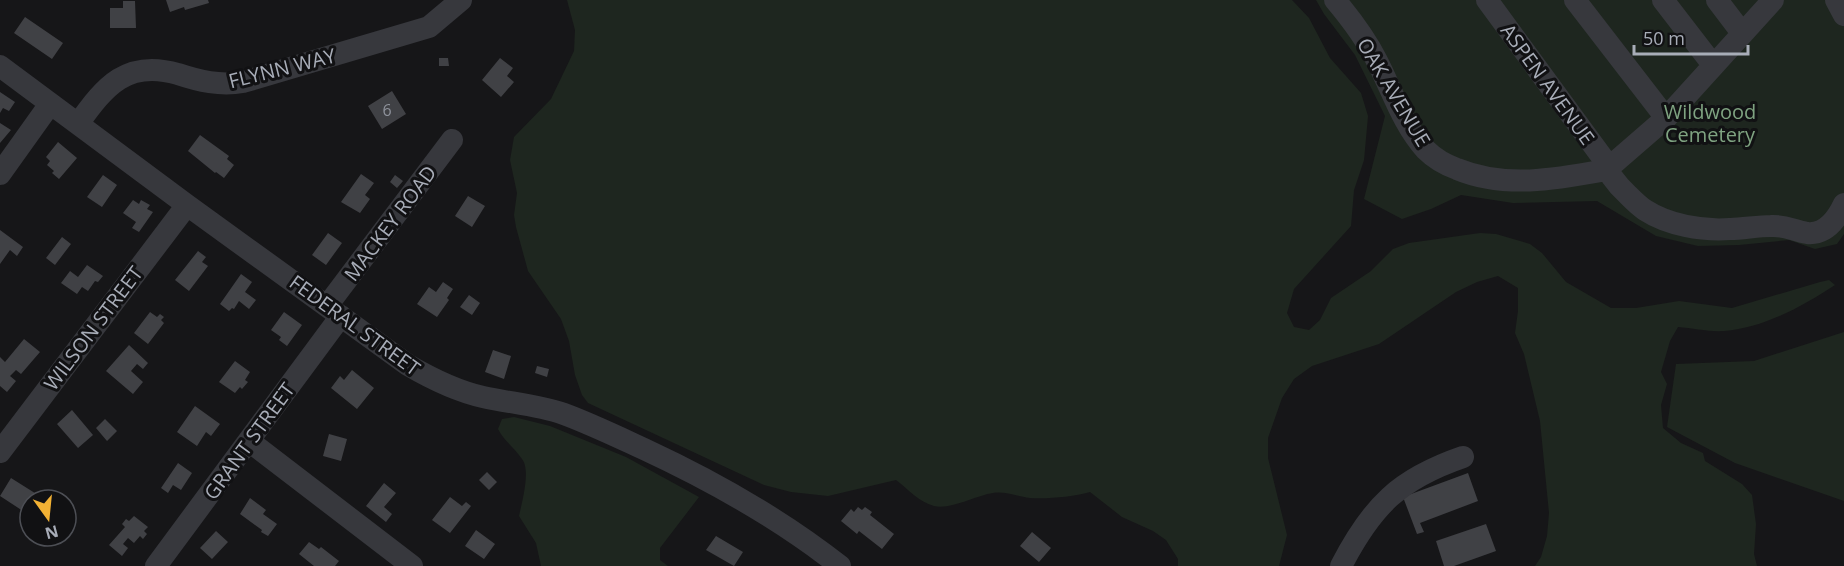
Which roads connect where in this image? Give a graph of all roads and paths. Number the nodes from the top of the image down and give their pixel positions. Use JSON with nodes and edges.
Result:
{"nodes":[{"id":1,"x":461,"y":0,"type":"edge"},
{"id":2,"x":1335,"y":0,"type":"edge"},
{"id":3,"x":1487,"y":0,"type":"edge"},
{"id":4,"x":1575,"y":0,"type":"edge"},
{"id":5,"x":1663,"y":0,"type":"edge"},
{"id":6,"x":1717,"y":0,"type":"edge"},
{"id":7,"x":1836,"y":0,"type":"edge"},
{"id":8,"x":1772,"y":1,"type":"edge"},
{"id":9,"x":1844,"y":15,"type":"edge"},
{"id":10,"x":1742,"y":33,"type":"junction"},
{"id":11,"x":1713,"y":65,"type":"junction"},
{"id":12,"x":0,"y":66,"type":"edge"},
{"id":13,"x":50,"y":104,"type":"junction"},
{"id":14,"x":1666,"y":118,"type":"junction"},
{"id":15,"x":78,"y":124,"type":"junction"},
{"id":16,"x":452,"y":140,"type":"dead end"},
{"id":17,"x":1606,"y":170,"type":"junction"},
{"id":18,"x":0,"y":174,"type":"edge"},
{"id":19,"x":1844,"y":204,"type":"edge"},
{"id":20,"x":187,"y":205,"type":"junction"},
{"id":21,"x":334,"y":311,"type":"junction"},
{"id":22,"x":249,"y":441,"type":"junction"},
{"id":23,"x":0,"y":452,"type":"edge"},
{"id":24,"x":1463,"y":457,"type":"dead end"},
{"id":25,"x":156,"y":566,"type":"edge"},
{"id":26,"x":412,"y":566,"type":"edge"},
{"id":27,"x":840,"y":566,"type":"edge"},
{"id":28,"x":1341,"y":566,"type":"edge"}],
"edges":[{"from":1,"to":15,"type":"street","name":"FLYNN WAY"},
{"from":2,"to":17,"type":"street","name":"OAK AVENUE"},
{"from":3,"to":17,"type":"street","name":"ASPEN AVENUE"},
{"from":4,"to":14,"type":"street"},
{"from":5,"to":11,"type":"street"},
{"from":6,"to":10,"type":"street"},
{"from":7,"to":9,"type":"street"},
{"from":8,"to":10,"type":"street"},
{"from":10,"to":11,"type":"street"},
{"from":11,"to":14,"type":"street"},
{"from":12,"to":13,"type":"street","name":"FEDERAL STREET"},
{"from":13,"to":15,"type":"street","name":"FEDERAL STREET"},
{"from":13,"to":18,"type":"street"},
{"from":14,"to":17,"type":"street"},
{"from":15,"to":20,"type":"street","name":"FEDERAL STREET"},
{"from":16,"to":21,"type":"street","name":"MACKEY ROAD"},
{"from":17,"to":19,"type":"street","name":"ASPEN AVENUE"},
{"from":20,"to":21,"type":"street","name":"FEDERAL STREET"},
{"from":20,"to":23,"type":"street","name":"WILSON STREET"},
{"from":21,"to":22,"type":"street","name":"GRANT STREET"},
{"from":21,"to":27,"type":"street","name":"FEDERAL STREET"},
{"from":22,"to":25,"type":"street","name":"GRANT STREET"},
{"from":22,"to":26,"type":"street"},
{"from":24,"to":28,"type":"street"}]}
